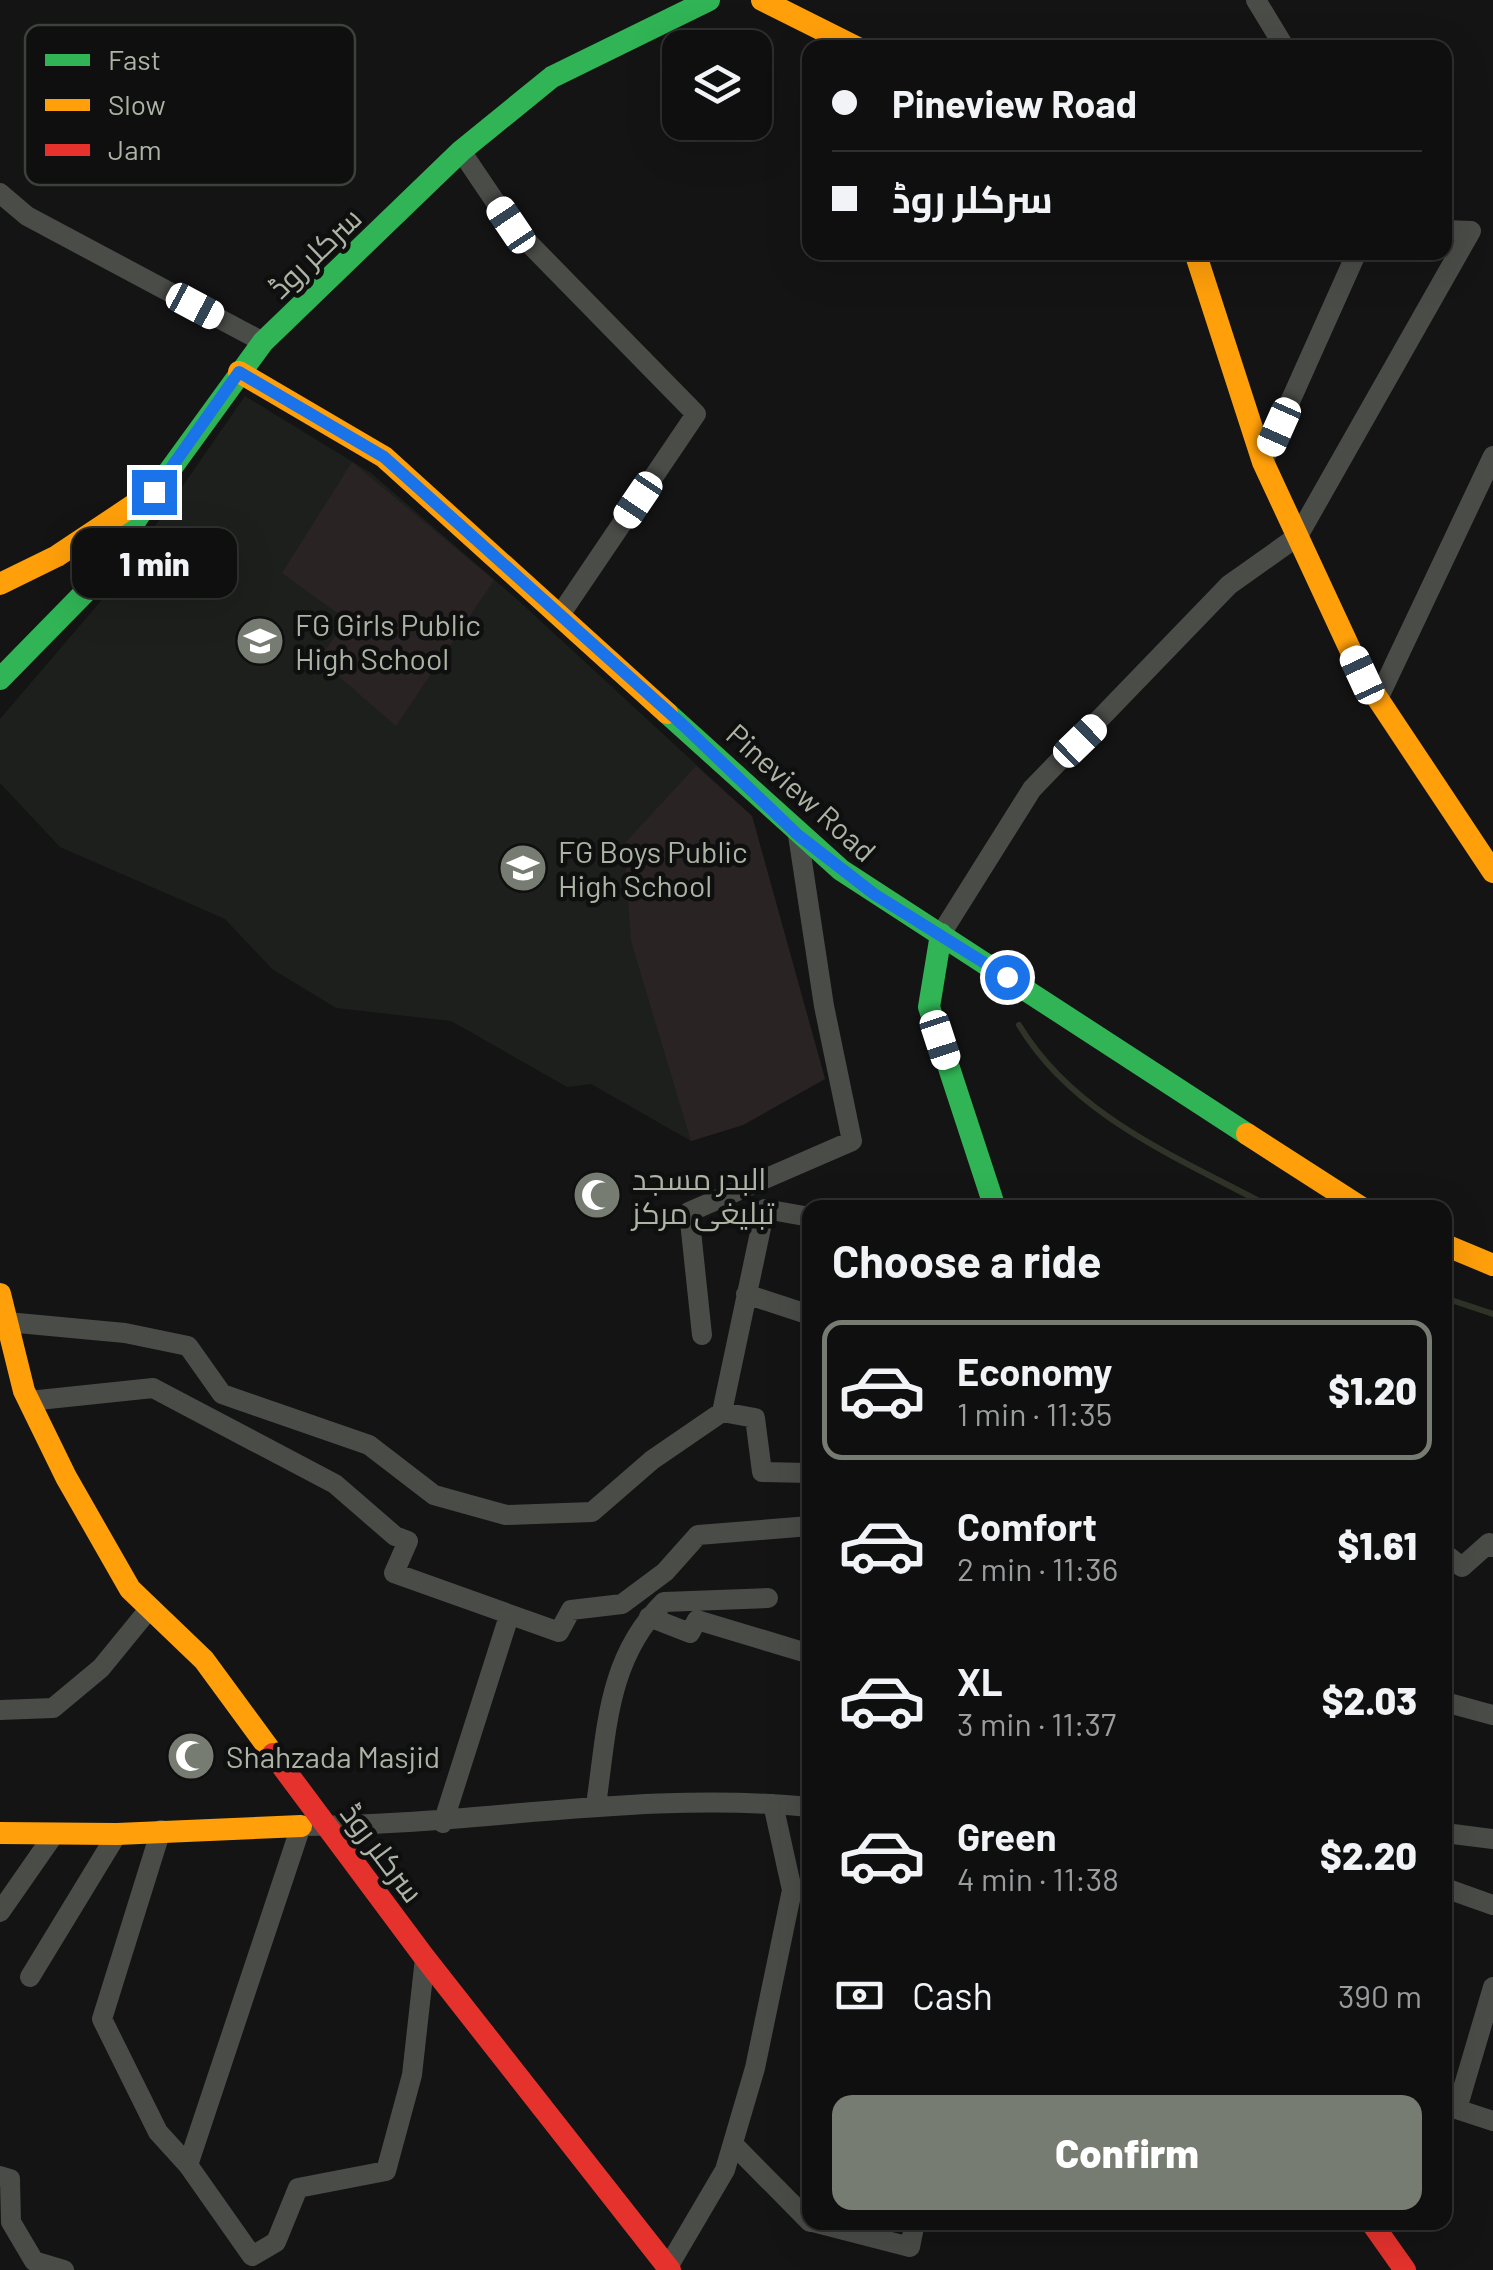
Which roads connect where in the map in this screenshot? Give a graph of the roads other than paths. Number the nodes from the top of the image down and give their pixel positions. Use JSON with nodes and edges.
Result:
{"nodes":[{"id":1,"x":709,"y":0,"type":"edge"},
{"id":2,"x":762,"y":0,"type":"edge"},
{"id":3,"x":1256,"y":0,"type":"edge"},
{"id":4,"x":842,"y":40,"type":"edge"},
{"id":5,"x":1280,"y":40,"type":"edge"},
{"id":6,"x":461,"y":151,"type":"junction"},
{"id":7,"x":0,"y":193,"type":"edge"},
{"id":8,"x":1452,"y":230,"type":"edge"},
{"id":9,"x":1198,"y":260,"type":"edge"},
{"id":10,"x":1353,"y":260,"type":"edge"},
{"id":11,"x":262,"y":342,"type":"junction"},
{"id":12,"x":239,"y":372,"type":"junction"},
{"id":13,"x":1493,"y":456,"type":"edge"},
{"id":14,"x":1263,"y":462,"type":"junction"},
{"id":15,"x":154,"y":492,"type":"junction"},
{"id":16,"x":1298,"y":536,"type":"junction"},
{"id":17,"x":0,"y":584,"type":"edge"},
{"id":18,"x":560,"y":615,"type":"junction"},
{"id":19,"x":0,"y":680,"type":"edge"},
{"id":20,"x":1378,"y":700,"type":"junction"},
{"id":21,"x":798,"y":835,"type":"junction"},
{"id":22,"x":1493,"y":872,"type":"edge"},
{"id":23,"x":941,"y":934,"type":"junction"},
{"id":24,"x":992,"y":1200,"type":"edge"},
{"id":25,"x":1350,"y":1200,"type":"edge"},
{"id":26,"x":802,"y":1216,"type":"edge"},
{"id":27,"x":1452,"y":1249,"type":"edge"},
{"id":28,"x":1493,"y":1266,"type":"edge"},
{"id":29,"x":0,"y":1294,"type":"edge"},
{"id":30,"x":746,"y":1294,"type":"junction"},
{"id":31,"x":802,"y":1312,"type":"edge"},
{"id":32,"x":7,"y":1322,"type":"junction"},
{"id":33,"x":702,"y":1335,"type":"dead end"},
{"id":34,"x":29,"y":1401,"type":"junction"},
{"id":35,"x":722,"y":1412,"type":"junction"},
{"id":36,"x":802,"y":1473,"type":"edge"},
{"id":37,"x":802,"y":1527,"type":"edge"},
{"id":38,"x":1493,"y":1547,"type":"edge"},
{"id":39,"x":1452,"y":1560,"type":"edge"},
{"id":40,"x":768,"y":1598,"type":"dead end"},
{"id":41,"x":150,"y":1608,"type":"junction"},
{"id":42,"x":509,"y":1616,"type":"junction"},
{"id":43,"x":649,"y":1617,"type":"junction"},
{"id":44,"x":802,"y":1652,"type":"edge"},
{"id":45,"x":1452,"y":1704,"type":"edge"},
{"id":46,"x":0,"y":1710,"type":"edge"},
{"id":47,"x":1493,"y":1716,"type":"edge"},
{"id":48,"x":773,"y":1804,"type":"junction"},
{"id":49,"x":596,"y":1805,"type":"junction"},
{"id":50,"x":802,"y":1806,"type":"edge"},
{"id":51,"x":443,"y":1823,"type":"junction"},
{"id":52,"x":301,"y":1826,"type":"junction"},
{"id":53,"x":326,"y":1826,"type":"junction"},
{"id":54,"x":161,"y":1830,"type":"junction"},
{"id":55,"x":0,"y":1833,"type":"edge"},
{"id":56,"x":1452,"y":1833,"type":"edge"},
{"id":57,"x":55,"y":1834,"type":"junction"},
{"id":58,"x":117,"y":1834,"type":"junction"},
{"id":59,"x":1493,"y":1838,"type":"edge"},
{"id":60,"x":1452,"y":1890,"type":"edge"},
{"id":61,"x":1493,"y":1904,"type":"edge"},
{"id":62,"x":0,"y":1912,"type":"edge"},
{"id":63,"x":424,"y":1958,"type":"junction"},
{"id":64,"x":30,"y":1977,"type":"dead end"},
{"id":65,"x":1493,"y":1988,"type":"edge"},
{"id":66,"x":1452,"y":2104,"type":"edge"},
{"id":67,"x":1452,"y":2107,"type":"edge"},
{"id":68,"x":1493,"y":2121,"type":"edge"},
{"id":69,"x":732,"y":2144,"type":"junction"},
{"id":70,"x":188,"y":2165,"type":"junction"},
{"id":71,"x":0,"y":2176,"type":"edge"},
{"id":72,"x":802,"y":2213,"type":"edge"},
{"id":73,"x":843,"y":2230,"type":"edge"},
{"id":74,"x":914,"y":2230,"type":"edge"},
{"id":75,"x":1377,"y":2230,"type":"edge"},
{"id":76,"x":669,"y":2269,"type":"edge"},
{"id":77,"x":64,"y":2270,"type":"edge"},
{"id":78,"x":1405,"y":2270,"type":"edge"}],
"edges":[{"from":1,"to":6,"type":"main road","name":"سرکلر روڈ"},
{"from":2,"to":4,"type":"main road"},
{"from":3,"to":5,"type":"street"},
{"from":6,"to":11,"type":"main road","name":"سرکلر روڈ"},
{"from":6,"to":18,"type":"street"},
{"from":7,"to":11,"type":"street"},
{"from":8,"to":16,"type":"street"},
{"from":9,"to":14,"type":"main road"},
{"from":10,"to":14,"type":"street"},
{"from":11,"to":12,"type":"main road","name":"سرکلر روڈ"},
{"from":12,"to":15,"type":"main road","name":"سرکلر روڈ"},
{"from":12,"to":18,"type":"main road","name":"Pineview Road"},
{"from":13,"to":20,"type":"street"},
{"from":14,"to":16,"type":"main road"},
{"from":15,"to":17,"type":"main road"},
{"from":15,"to":19,"type":"main road","name":"سرکلر روڈ"},
{"from":16,"to":20,"type":"main road"},
{"from":16,"to":23,"type":"street"},
{"from":18,"to":21,"type":"main road","name":"Pineview Road"},
{"from":20,"to":22,"type":"main road"},
{"from":21,"to":23,"type":"main road","name":"Pineview Road"},
{"from":21,"to":33,"type":"street"},
{"from":23,"to":24,"type":"main road"},
{"from":23,"to":25,"type":"main road","name":"Pineview Road"},
{"from":26,"to":30,"type":"street"},
{"from":27,"to":28,"type":"main road"},
{"from":29,"to":32,"type":"main road","name":"سرکلر روڈ"},
{"from":30,"to":31,"type":"street"},
{"from":30,"to":35,"type":"street"},
{"from":32,"to":34,"type":"main road","name":"سرکلر روڈ"},
{"from":32,"to":35,"type":"street"},
{"from":34,"to":41,"type":"main road","name":"سرکلر روڈ"},
{"from":34,"to":42,"type":"street"},
{"from":35,"to":36,"type":"street"},
{"from":37,"to":42,"type":"street"},
{"from":38,"to":39,"type":"street"},
{"from":40,"to":43,"type":"street"},
{"from":41,"to":46,"type":"street"},
{"from":41,"to":53,"type":"main road","name":"سرکلر روڈ"},
{"from":42,"to":51,"type":"street"},
{"from":43,"to":44,"type":"street"},
{"from":43,"to":49,"type":"street"},
{"from":45,"to":47,"type":"street"},
{"from":48,"to":49,"type":"street"},
{"from":48,"to":50,"type":"street"},
{"from":48,"to":69,"type":"street"},
{"from":49,"to":51,"type":"street"},
{"from":51,"to":53,"type":"street"},
{"from":52,"to":53,"type":"street"},
{"from":52,"to":54,"type":"main road"},
{"from":52,"to":70,"type":"street"},
{"from":53,"to":63,"type":"main road","name":"سرکلر روڈ"},
{"from":54,"to":58,"type":"main road"},
{"from":54,"to":70,"type":"street"},
{"from":55,"to":57,"type":"main road"},
{"from":56,"to":59,"type":"street"},
{"from":57,"to":58,"type":"main road"},
{"from":57,"to":62,"type":"street"},
{"from":58,"to":64,"type":"street"},
{"from":60,"to":61,"type":"street"},
{"from":63,"to":70,"type":"street"},
{"from":63,"to":76,"type":"main road","name":"سرکلر روڈ"},
{"from":65,"to":66,"type":"street"},
{"from":67,"to":68,"type":"street"},
{"from":69,"to":72,"type":"street"},
{"from":69,"to":76,"type":"street"},
{"from":71,"to":77,"type":"street"},
{"from":73,"to":74,"type":"street"},
{"from":75,"to":78,"type":"main road"}]}
